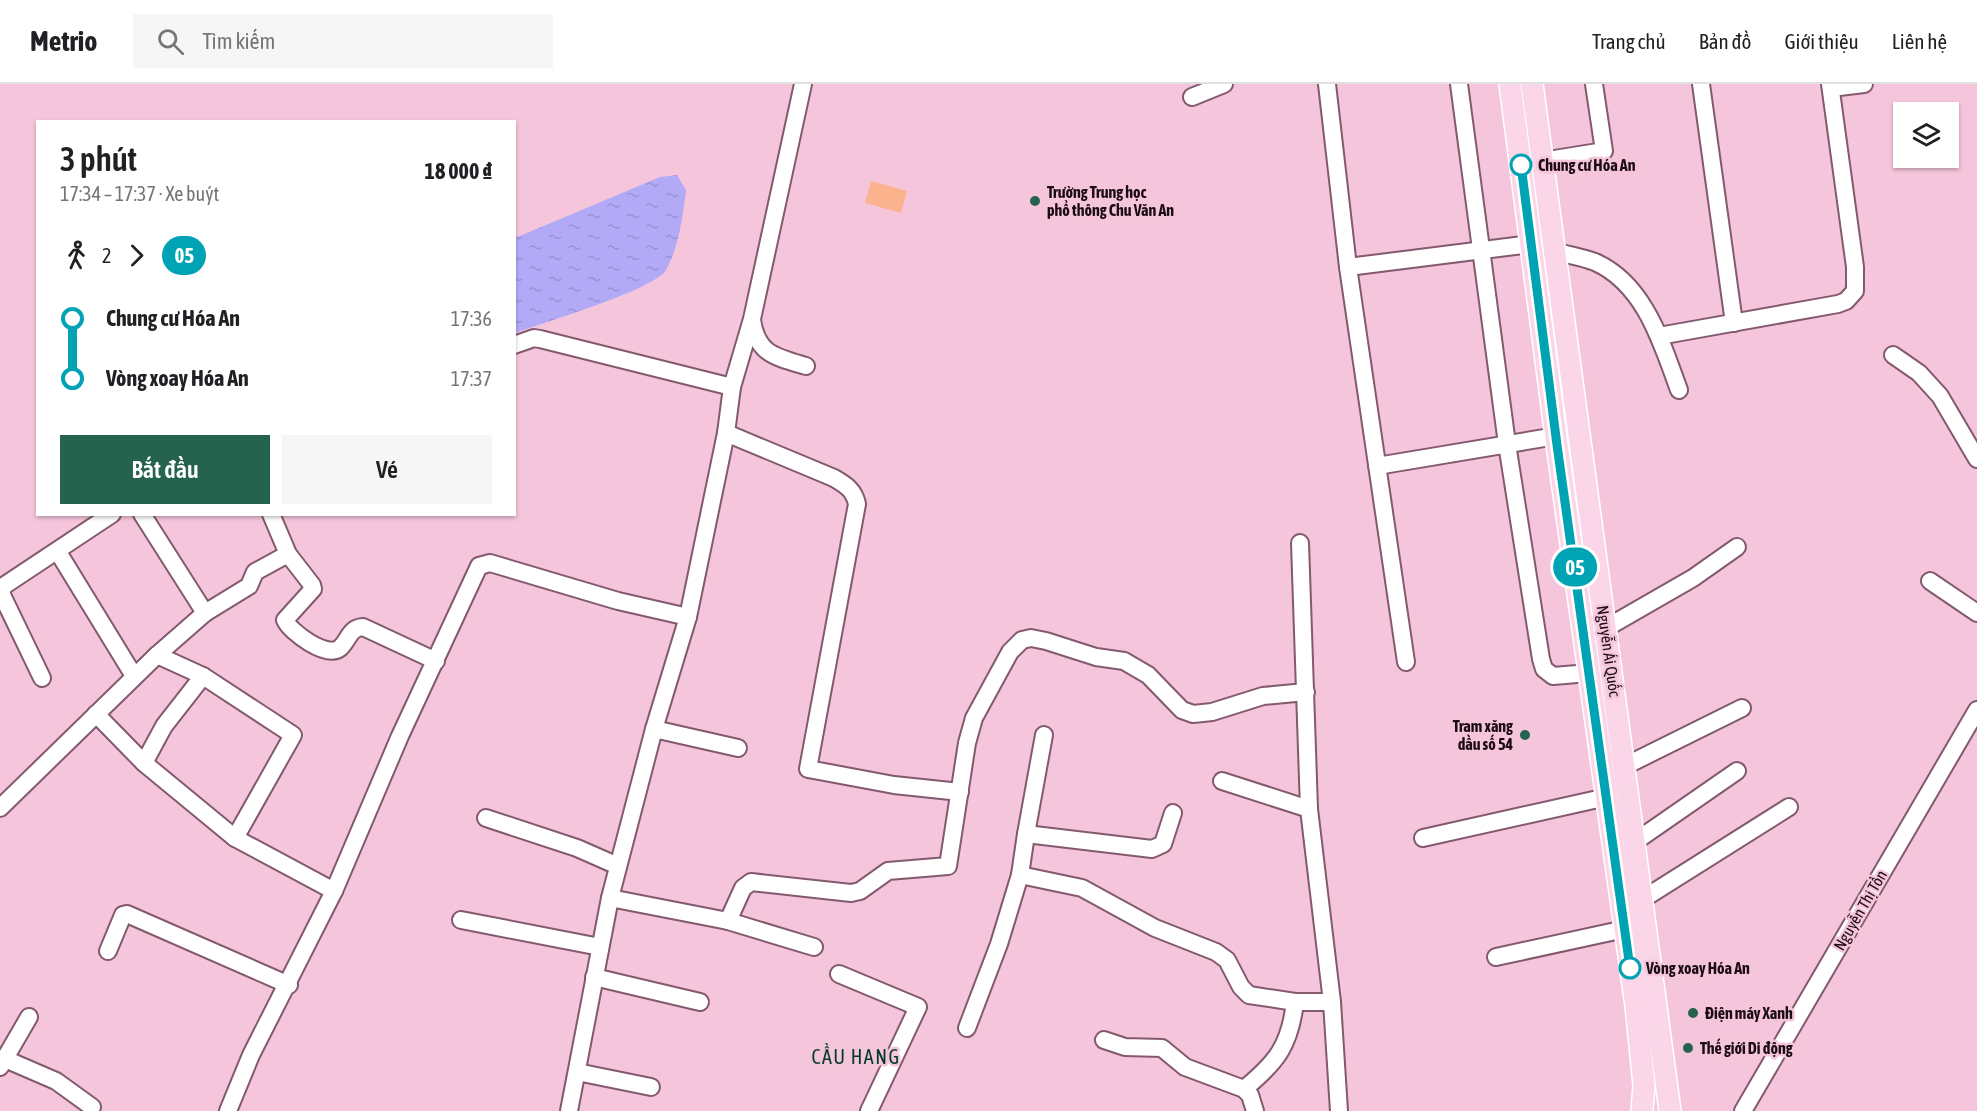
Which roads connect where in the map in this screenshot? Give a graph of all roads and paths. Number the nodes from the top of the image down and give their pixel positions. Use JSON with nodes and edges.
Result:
{"nodes":[{"id":1,"x":803,"y":84,"type":"edge"},
{"id":2,"x":1224,"y":84,"type":"edge"},
{"id":3,"x":1327,"y":84,"type":"edge"},
{"id":4,"x":1459,"y":84,"type":"edge"},
{"id":5,"x":1510,"y":84,"type":"edge"},
{"id":6,"x":1532,"y":84,"type":"edge"},
{"id":7,"x":1594,"y":84,"type":"edge"},
{"id":8,"x":1701,"y":84,"type":"edge"},
{"id":9,"x":1864,"y":84,"type":"edge"},
{"id":10,"x":1830,"y":86,"type":"edge"},
{"id":11,"x":1192,"y":96,"type":"dead end"},
{"id":12,"x":1542,"y":161,"type":"junction"},
{"id":13,"x":1531,"y":244,"type":"junction"},
{"id":14,"x":1480,"y":250,"type":"junction"},
{"id":15,"x":1554,"y":251,"type":"junction"},
{"id":16,"x":1348,"y":267,"type":"junction"},
{"id":17,"x":752,"y":319,"type":"junction"},
{"id":18,"x":1734,"y":323,"type":"junction"},
{"id":19,"x":1659,"y":336,"type":"junction"},
{"id":20,"x":516,"y":344,"type":"edge"},
{"id":21,"x":1893,"y":355,"type":"dead end"},
{"id":22,"x":806,"y":366,"type":"dead end"},
{"id":23,"x":732,"y":387,"type":"junction"},
{"id":24,"x":1679,"y":390,"type":"dead end"},
{"id":25,"x":726,"y":433,"type":"junction"},
{"id":26,"x":1556,"y":436,"type":"junction"},
{"id":27,"x":1507,"y":444,"type":"junction"},
{"id":28,"x":1977,"y":459,"type":"edge"},
{"id":29,"x":1377,"y":466,"type":"junction"},
{"id":30,"x":109,"y":516,"type":"edge"},
{"id":31,"x":143,"y":516,"type":"edge"},
{"id":32,"x":272,"y":516,"type":"edge"},
{"id":33,"x":1300,"y":543,"type":"dead end"},
{"id":34,"x":1737,"y":547,"type":"dead end"},
{"id":35,"x":58,"y":552,"type":"junction"},
{"id":36,"x":288,"y":554,"type":"junction"},
{"id":37,"x":1930,"y":581,"type":"dead end"},
{"id":38,"x":205,"y":613,"type":"junction"},
{"id":39,"x":1977,"y":613,"type":"edge"},
{"id":40,"x":688,"y":617,"type":"junction"},
{"id":41,"x":1606,"y":628,"type":"junction"},
{"id":42,"x":157,"y":655,"type":"junction"},
{"id":43,"x":436,"y":661,"type":"junction"},
{"id":44,"x":1406,"y":662,"type":"dead end"},
{"id":45,"x":1589,"y":673,"type":"junction"},
{"id":46,"x":134,"y":676,"type":"junction"},
{"id":47,"x":203,"y":676,"type":"junction"},
{"id":48,"x":42,"y":678,"type":"dead end"},
{"id":49,"x":1306,"y":693,"type":"junction"},
{"id":50,"x":1742,"y":708,"type":"dead end"},
{"id":51,"x":1977,"y":710,"type":"edge"},
{"id":52,"x":96,"y":714,"type":"junction"},
{"id":53,"x":1618,"y":714,"type":"junction"},
{"id":54,"x":1595,"y":716,"type":"junction"},
{"id":55,"x":654,"y":729,"type":"junction"},
{"id":56,"x":1044,"y":735,"type":"dead end"},
{"id":57,"x":738,"y":748,"type":"dead end"},
{"id":58,"x":144,"y":763,"type":"junction"},
{"id":59,"x":1625,"y":766,"type":"junction"},
{"id":60,"x":1737,"y":771,"type":"dead end"},
{"id":61,"x":1222,"y":781,"type":"dead end"},
{"id":62,"x":960,"y":792,"type":"junction"},
{"id":63,"x":1607,"y":797,"type":"junction"},
{"id":64,"x":1789,"y":807,"type":"dead end"},
{"id":65,"x":0,"y":808,"type":"edge"},
{"id":66,"x":1309,"y":808,"type":"junction"},
{"id":67,"x":1173,"y":813,"type":"dead end"},
{"id":68,"x":486,"y":818,"type":"dead end"},
{"id":69,"x":1026,"y":834,"type":"junction"},
{"id":70,"x":235,"y":838,"type":"junction"},
{"id":71,"x":1423,"y":838,"type":"dead end"},
{"id":72,"x":1635,"y":841,"type":"junction"},
{"id":73,"x":618,"y":866,"type":"junction"},
{"id":74,"x":1020,"y":876,"type":"junction"},
{"id":75,"x":334,"y":891,"type":"junction"},
{"id":76,"x":610,"y":898,"type":"junction"},
{"id":77,"x":1643,"y":899,"type":"junction"},
{"id":78,"x":461,"y":920,"type":"dead end"},
{"id":79,"x":728,"y":921,"type":"junction"},
{"id":80,"x":1625,"y":929,"type":"junction"},
{"id":81,"x":600,"y":947,"type":"junction"},
{"id":82,"x":814,"y":947,"type":"dead end"},
{"id":83,"x":108,"y":951,"type":"dead end"},
{"id":84,"x":1496,"y":957,"type":"dead end"},
{"id":85,"x":839,"y":974,"type":"dead end"},
{"id":86,"x":594,"y":977,"type":"junction"},
{"id":87,"x":289,"y":985,"type":"junction"},
{"id":88,"x":700,"y":1002,"type":"dead end"},
{"id":89,"x":1296,"y":1002,"type":"junction"},
{"id":90,"x":1332,"y":1002,"type":"junction"},
{"id":91,"x":29,"y":1017,"type":"dead end"},
{"id":92,"x":967,"y":1028,"type":"dead end"},
{"id":93,"x":1104,"y":1040,"type":"dead end"},
{"id":94,"x":2,"y":1063,"type":"edge"},
{"id":95,"x":577,"y":1072,"type":"junction"},
{"id":96,"x":651,"y":1087,"type":"dead end"},
{"id":97,"x":1244,"y":1089,"type":"junction"},
{"id":98,"x":92,"y":1107,"type":"dead end"},
{"id":99,"x":228,"y":1111,"type":"edge"},
{"id":100,"x":569,"y":1111,"type":"edge"},
{"id":101,"x":869,"y":1111,"type":"edge"},
{"id":102,"x":1255,"y":1111,"type":"edge"},
{"id":103,"x":1339,"y":1111,"type":"edge"},
{"id":104,"x":1642,"y":1111,"type":"edge"},
{"id":105,"x":1670,"y":1111,"type":"edge"},
{"id":106,"x":1743,"y":1111,"type":"edge"}],
"edges":[{"from":1,"to":17,"type":"street"},
{"from":2,"to":11,"type":"street"},
{"from":3,"to":16,"type":"street"},
{"from":4,"to":14,"type":"street"},
{"from":5,"to":13,"type":"main road","name":"Nguyễn Ái Quốc"},
{"from":6,"to":12,"type":"main road","name":"Nguyễn Ái Quốc"},
{"from":7,"to":12,"type":"street"},
{"from":8,"to":18,"type":"street"},
{"from":9,"to":10,"type":"street"},
{"from":10,"to":18,"type":"street"},
{"from":12,"to":15,"type":"main road","name":"Nguyễn Ái Quốc"},
{"from":13,"to":14,"type":"street"},
{"from":13,"to":26,"type":"main road","name":"Nguyễn Ái Quốc"},
{"from":14,"to":16,"type":"street"},
{"from":14,"to":27,"type":"street"},
{"from":15,"to":19,"type":"street"},
{"from":15,"to":41,"type":"main road","name":"Nguyễn Ái Quốc"},
{"from":16,"to":29,"type":"street"},
{"from":17,"to":22,"type":"street"},
{"from":17,"to":23,"type":"street"},
{"from":18,"to":19,"type":"street"},
{"from":19,"to":24,"type":"street"},
{"from":20,"to":23,"type":"street"},
{"from":21,"to":28,"type":"street"},
{"from":23,"to":25,"type":"street"},
{"from":25,"to":40,"type":"street"},
{"from":25,"to":62,"type":"street"},
{"from":26,"to":27,"type":"street"},
{"from":26,"to":45,"type":"main road","name":"Nguyễn Ái Quốc"},
{"from":27,"to":29,"type":"street"},
{"from":27,"to":45,"type":"street"},
{"from":29,"to":44,"type":"street"},
{"from":30,"to":35,"type":"street"},
{"from":31,"to":38,"type":"street"},
{"from":32,"to":36,"type":"street"},
{"from":33,"to":49,"type":"street"},
{"from":34,"to":41,"type":"street"},
{"from":35,"to":46,"type":"street"},
{"from":35,"to":48,"type":"street"},
{"from":36,"to":38,"type":"street"},
{"from":36,"to":43,"type":"street"},
{"from":37,"to":39,"type":"street"},
{"from":38,"to":42,"type":"street"},
{"from":40,"to":43,"type":"street"},
{"from":40,"to":55,"type":"street"},
{"from":41,"to":53,"type":"main road","name":"Nguyễn Ái Quốc"},
{"from":42,"to":46,"type":"street"},
{"from":42,"to":47,"type":"street"},
{"from":43,"to":75,"type":"street"},
{"from":45,"to":54,"type":"main road","name":"Nguyễn Ái Quốc"},
{"from":46,"to":52,"type":"street"},
{"from":47,"to":58,"type":"street"},
{"from":47,"to":70,"type":"street"},
{"from":49,"to":62,"type":"street"},
{"from":49,"to":66,"type":"street"},
{"from":50,"to":59,"type":"street"},
{"from":51,"to":106,"type":"street","name":"Nguyễn Thị Tồn"},
{"from":52,"to":58,"type":"street"},
{"from":52,"to":65,"type":"street"},
{"from":53,"to":54,"type":"main road"},
{"from":53,"to":59,"type":"main road","name":"Nguyễn Ái Quốc"},
{"from":54,"to":63,"type":"main road","name":"Nguyễn Ái Quốc"},
{"from":55,"to":57,"type":"street"},
{"from":55,"to":73,"type":"street"},
{"from":56,"to":69,"type":"street"},
{"from":58,"to":70,"type":"street"},
{"from":59,"to":72,"type":"main road","name":"Nguyễn Ái Quốc"},
{"from":60,"to":72,"type":"street"},
{"from":61,"to":66,"type":"street"},
{"from":62,"to":79,"type":"street"},
{"from":63,"to":71,"type":"street"},
{"from":63,"to":80,"type":"main road","name":"Nguyễn Ái Quốc"},
{"from":64,"to":77,"type":"street"},
{"from":66,"to":90,"type":"street"},
{"from":67,"to":69,"type":"street"},
{"from":68,"to":73,"type":"street"},
{"from":69,"to":74,"type":"street"},
{"from":70,"to":75,"type":"street"},
{"from":72,"to":77,"type":"main road","name":"Nguyễn Ái Quốc"},
{"from":73,"to":76,"type":"street"},
{"from":74,"to":89,"type":"street"},
{"from":74,"to":92,"type":"street"},
{"from":75,"to":87,"type":"street"},
{"from":76,"to":79,"type":"street"},
{"from":76,"to":81,"type":"street"},
{"from":77,"to":105,"type":"main road","name":"Nguyễn Ái Quốc"},
{"from":78,"to":81,"type":"street"},
{"from":79,"to":82,"type":"street"},
{"from":80,"to":84,"type":"street"},
{"from":80,"to":104,"type":"main road","name":"Nguyễn Ái Quốc"},
{"from":81,"to":86,"type":"street"},
{"from":83,"to":87,"type":"street"},
{"from":85,"to":101,"type":"street"},
{"from":86,"to":88,"type":"street"},
{"from":86,"to":95,"type":"street"},
{"from":87,"to":99,"type":"street"},
{"from":89,"to":90,"type":"street"},
{"from":89,"to":97,"type":"street"},
{"from":90,"to":103,"type":"street"},
{"from":91,"to":94,"type":"street"},
{"from":93,"to":97,"type":"street"},
{"from":94,"to":98,"type":"street"},
{"from":95,"to":96,"type":"street"},
{"from":95,"to":100,"type":"street"},
{"from":97,"to":102,"type":"street"}]}
